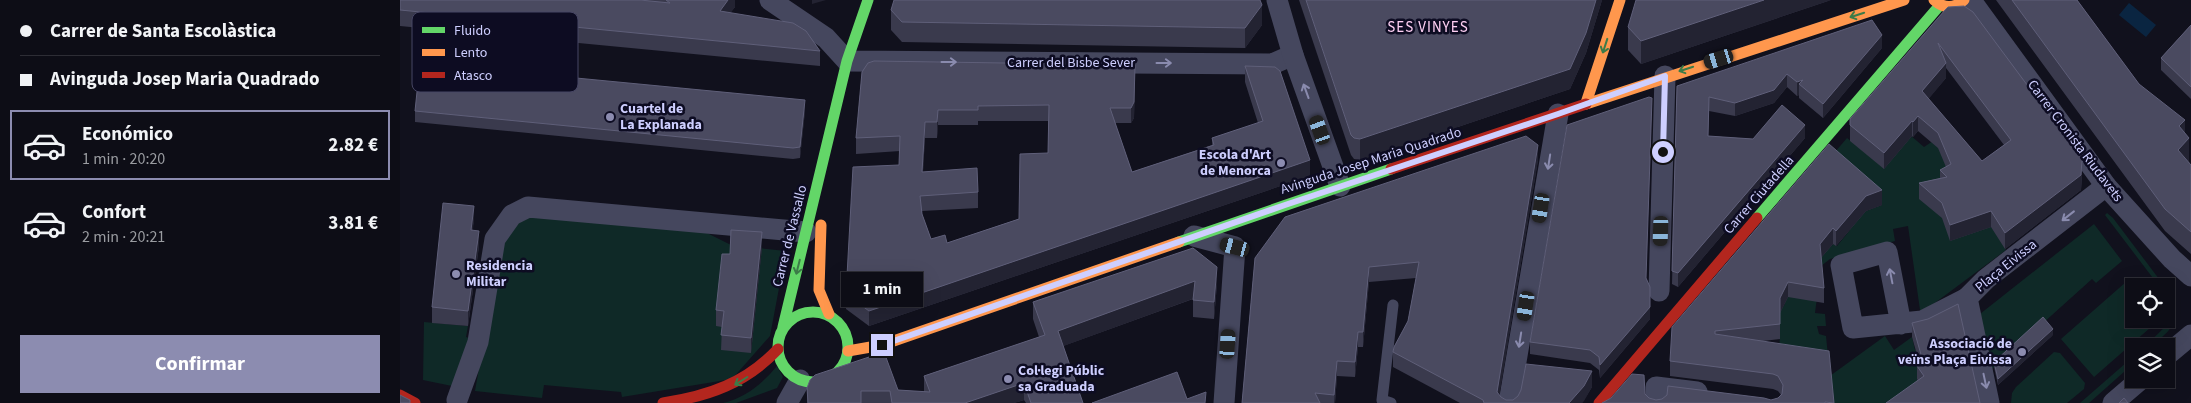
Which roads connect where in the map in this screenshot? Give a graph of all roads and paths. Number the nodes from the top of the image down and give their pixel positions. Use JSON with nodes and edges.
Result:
{"nodes":[{"id":1,"x":770,"y":0,"type":"edge"},
{"id":2,"x":868,"y":0,"type":"edge"},
{"id":3,"x":1277,"y":0,"type":"edge"},
{"id":4,"x":1620,"y":0,"type":"edge"},
{"id":5,"x":1904,"y":0,"type":"edge"},
{"id":6,"x":1965,"y":0,"type":"edge"},
{"id":7,"x":1937,"y":3,"type":"edge"},
{"id":8,"x":792,"y":9,"type":"edge"},
{"id":9,"x":1293,"y":55,"type":"junction"},
{"id":10,"x":847,"y":61,"type":"junction"},
{"id":11,"x":1665,"y":76,"type":"junction"},
{"id":12,"x":1586,"y":103,"type":"junction"},
{"id":13,"x":1558,"y":114,"type":"junction"},
{"id":14,"x":826,"y":151,"type":"junction"},
{"id":15,"x":1340,"y":186,"type":"junction"},
{"id":16,"x":2106,"y":186,"type":"junction"},
{"id":17,"x":806,"y":232,"type":"junction"},
{"id":18,"x":1194,"y":236,"type":"junction"},
{"id":19,"x":2191,"y":276,"type":"edge"},
{"id":20,"x":1659,"y":291,"type":"dead end"},
{"id":21,"x":1967,"y":298,"type":"junction"},
{"id":22,"x":1393,"y":305,"type":"dead end"},
{"id":23,"x":829,"y":314,"type":"junction"},
{"id":24,"x":1900,"y":324,"type":"dead end"},
{"id":25,"x":783,"y":327,"type":"junction"},
{"id":26,"x":2191,"y":335,"type":"edge"},
{"id":27,"x":2175,"y":348,"type":"edge"},
{"id":28,"x":778,"y":350,"type":"junction"},
{"id":29,"x":848,"y":352,"type":"junction"},
{"id":30,"x":800,"y":380,"type":"junction"},
{"id":31,"x":2130,"y":388,"type":"edge"},
{"id":32,"x":1714,"y":394,"type":"edge"},
{"id":33,"x":400,"y":395,"type":"edge"},
{"id":34,"x":1656,"y":395,"type":"edge"},
{"id":35,"x":457,"y":400,"type":"dead end"},
{"id":36,"x":415,"y":403,"type":"edge"},
{"id":37,"x":663,"y":403,"type":"edge"},
{"id":38,"x":787,"y":403,"type":"edge"},
{"id":39,"x":1224,"y":403,"type":"edge"},
{"id":40,"x":1391,"y":403,"type":"edge"},
{"id":41,"x":1509,"y":403,"type":"edge"},
{"id":42,"x":1600,"y":403,"type":"edge"},
{"id":43,"x":1989,"y":403,"type":"edge"},
{"id":44,"x":2113,"y":403,"type":"edge"}],
"edges":[{"from":1,"to":8,"type":"street"},
{"from":2,"to":10,"type":"street","name":"Carrer de Vassallo"},
{"from":3,"to":9,"type":"street"},
{"from":4,"to":12,"type":"street","one_way":true},
{"from":5,"to":11,"type":"street","name":"Avinguda Josep Maria Quadrado","one_way":true},
{"from":6,"to":7,"type":"street"},
{"from":6,"to":16,"type":"street","name":"Carrer Cronista Riudavets"},
{"from":7,"to":42,"type":"street","name":"Carrer Ciutadella"},
{"from":8,"to":10,"type":"street"},
{"from":10,"to":9,"type":"street","name":"Carrer del Bisbe Sever","one_way":true},
{"from":15,"to":9,"type":"street","one_way":true},
{"from":10,"to":14,"type":"street","name":"Carrer de Vassallo"},
{"from":11,"to":12,"type":"street","name":"Avinguda Josep Maria Quadrado"},
{"from":11,"to":20,"type":"street"},
{"from":12,"to":13,"type":"street","name":"Avinguda Josep Maria Quadrado"},
{"from":13,"to":15,"type":"street","name":"Avinguda Josep Maria Quadrado"},
{"from":13,"to":41,"type":"street","one_way":true},
{"from":14,"to":17,"type":"street","name":"Carrer de Vassallo"},
{"from":14,"to":23,"type":"street","name":"Carrer de Vassallo"},
{"from":15,"to":18,"type":"street","name":"Avinguda Josep Maria Quadrado"},
{"from":16,"to":19,"type":"street","name":"Carrer Cronista Riudavets"},
{"from":16,"to":21,"type":"street","name":"Plaça Eivissa","one_way":true},
{"from":17,"to":25,"type":"street","name":"Carrer de Vassallo","one_way":true},
{"from":17,"to":35,"type":"street"},
{"from":18,"to":29,"type":"street","name":"Avinguda Josep Maria Quadrado"},
{"from":18,"to":39,"type":"street"},
{"from":21,"to":24,"type":"street"},
{"from":21,"to":43,"type":"street","name":"Plaça Eivissa","one_way":true},
{"from":22,"to":40,"type":"lane"},
{"from":23,"to":25,"type":"street"},
{"from":23,"to":29,"type":"street"},
{"from":25,"to":28,"type":"street"},
{"from":26,"to":27,"type":"street"},
{"from":28,"to":30,"type":"street"},
{"from":28,"to":37,"type":"street","one_way":true},
{"from":29,"to":30,"type":"street"},
{"from":30,"to":38,"type":"street"},
{"from":31,"to":44,"type":"street"},
{"from":32,"to":34,"type":"street"},
{"from":33,"to":36,"type":"street"}]}
